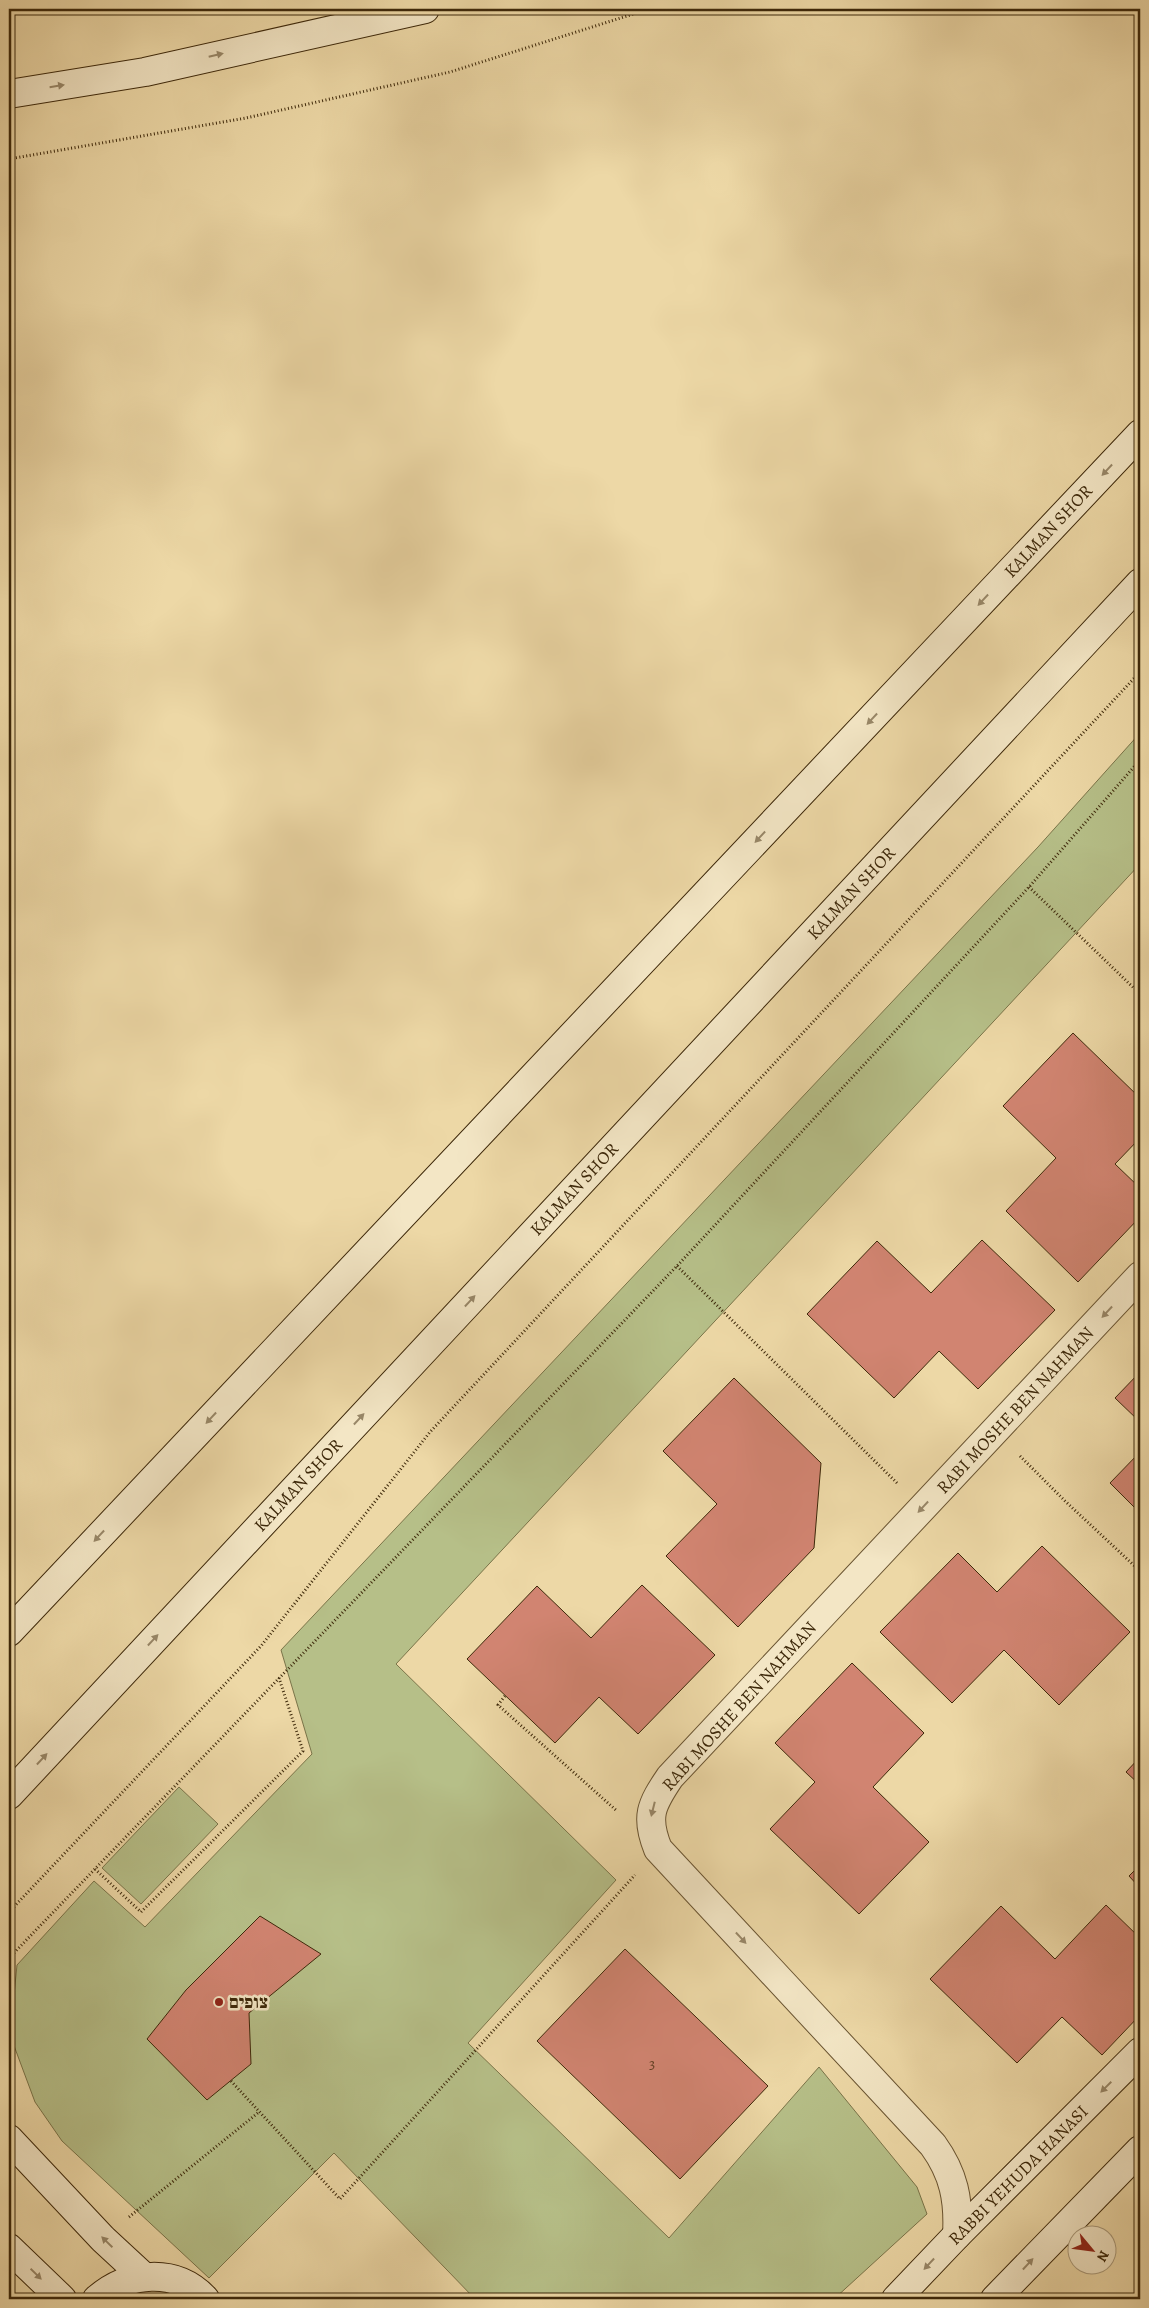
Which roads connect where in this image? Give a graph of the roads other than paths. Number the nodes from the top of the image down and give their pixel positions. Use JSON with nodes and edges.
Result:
{"nodes":[{"id":1,"x":425,"y":9,"type":"edge"},
{"id":2,"x":9,"y":94,"type":"edge"},
{"id":3,"x":1140,"y":434,"type":"edge"},
{"id":4,"x":1140,"y":583,"type":"edge"},
{"id":5,"x":1140,"y":1276,"type":"edge"},
{"id":6,"x":9,"y":1632,"type":"edge"},
{"id":7,"x":9,"y":1795,"type":"edge"},
{"id":8,"x":1140,"y":2052,"type":"edge"},
{"id":9,"x":9,"y":2140,"type":"edge"},
{"id":10,"x":1140,"y":2150,"type":"edge"},
{"id":11,"x":957,"y":2235,"type":"junction"},
{"id":12,"x":9,"y":2248,"type":"edge"},
{"id":13,"x":142,"y":2276,"type":"junction"},
{"id":14,"x":62,"y":2299,"type":"edge"},
{"id":15,"x":97,"y":2299,"type":"edge"},
{"id":16,"x":206,"y":2299,"type":"edge"},
{"id":17,"x":896,"y":2299,"type":"edge"},
{"id":18,"x":995,"y":2299,"type":"edge"}],
"edges":[{"from":2,"to":1,"type":"main road","one_way":true},
{"from":3,"to":6,"type":"main road","name":"KALMAN SHOR","one_way":true},
{"from":7,"to":4,"type":"main road","name":"KALMAN SHOR","one_way":true},
{"from":5,"to":11,"type":"main road","name":"RABI MOSHE BEN NAHMAN","one_way":true},
{"from":8,"to":11,"type":"main road","name":"RABBI YEHUDA HANASI","one_way":true},
{"from":13,"to":9,"type":"main road","one_way":true},
{"from":18,"to":10,"type":"main road","one_way":true},
{"from":11,"to":17,"type":"main road","name":"RABBI YEHUDA HANASI","one_way":true},
{"from":12,"to":14,"type":"main road","one_way":true},
{"from":13,"to":15,"type":"main road"},
{"from":13,"to":16,"type":"main road"}]}
